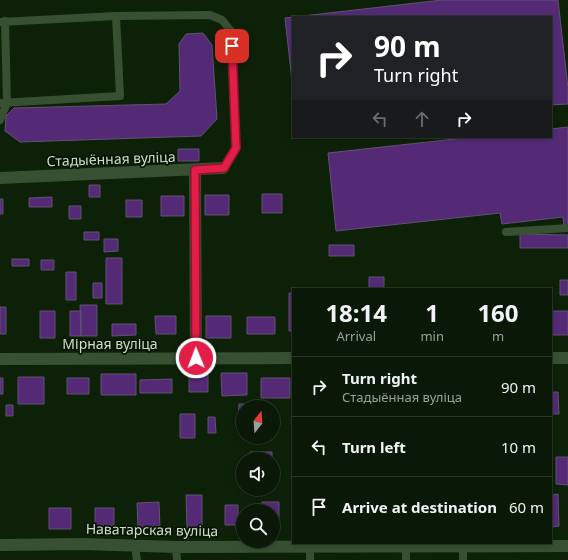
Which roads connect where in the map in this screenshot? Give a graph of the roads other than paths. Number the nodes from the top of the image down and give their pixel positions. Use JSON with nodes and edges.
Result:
{"nodes":[{"id":1,"x":116,"y":16,"type":"junction"},
{"id":2,"x":3,"y":22,"type":"edge"},
{"id":3,"x":3,"y":103,"type":"edge"},
{"id":4,"x":0,"y":120,"type":"edge"},
{"id":5,"x":0,"y":168,"type":"edge"},
{"id":6,"x":224,"y":168,"type":"joint"},
{"id":7,"x":195,"y":170,"type":"junction"},
{"id":8,"x":0,"y":178,"type":"edge"},
{"id":9,"x":568,"y":228,"type":"edge"},
{"id":10,"x":506,"y":232,"type":"dead end"},
{"id":11,"x":196,"y":358,"type":"junction"},
{"id":12,"x":292,"y":358,"type":"edge"},
{"id":13,"x":552,"y":358,"type":"edge"},
{"id":14,"x":568,"y":358,"type":"edge"},
{"id":15,"x":0,"y":359,"type":"edge"},
{"id":16,"x":0,"y":545,"type":"edge"},
{"id":17,"x":135,"y":546,"type":"junction"},
{"id":18,"x":568,"y":546,"type":"edge"},
{"id":19,"x":176,"y":547,"type":"junction"},
{"id":20,"x":310,"y":547,"type":"junction"},
{"id":21,"x":406,"y":547,"type":"junction"},
{"id":22,"x":463,"y":547,"type":"junction"},
{"id":23,"x":137,"y":560,"type":"edge"},
{"id":24,"x":177,"y":560,"type":"edge"},
{"id":25,"x":310,"y":560,"type":"edge"},
{"id":26,"x":406,"y":560,"type":"edge"},
{"id":27,"x":463,"y":560,"type":"edge"}],
"edges":[{"from":1,"to":2,"type":"lane"},
{"from":1,"to":3,"type":"lane"},
{"from":1,"to":6,"type":"lane"},
{"from":2,"to":3,"type":"lane"},
{"from":3,"to":4,"type":"lane"},
{"from":5,"to":8,"type":"lane"},
{"from":6,"to":7,"type":"street","name":"Стадыённая вуліца"},
{"from":7,"to":8,"type":"street","name":"Стадыённая вуліца"},
{"from":7,"to":11,"type":"street"},
{"from":9,"to":10,"type":"lane"},
{"from":11,"to":12,"type":"street","name":"Мірная вуліца"},
{"from":11,"to":15,"type":"street","name":"Мірная вуліца"},
{"from":13,"to":14,"type":"street"},
{"from":16,"to":17,"type":"street","name":"Наватарская вуліца"},
{"from":17,"to":19,"type":"street","name":"Наватарская вуліца"},
{"from":17,"to":23,"type":"lane"},
{"from":18,"to":22,"type":"street","name":"Наватарская вуліца"},
{"from":19,"to":20,"type":"street","name":"Наватарская вуліца"},
{"from":19,"to":24,"type":"lane"},
{"from":20,"to":21,"type":"street","name":"Наватарская вуліца"},
{"from":20,"to":25,"type":"lane"},
{"from":21,"to":22,"type":"street","name":"Наватарская вуліца"},
{"from":21,"to":26,"type":"lane"},
{"from":22,"to":27,"type":"lane"}]}
